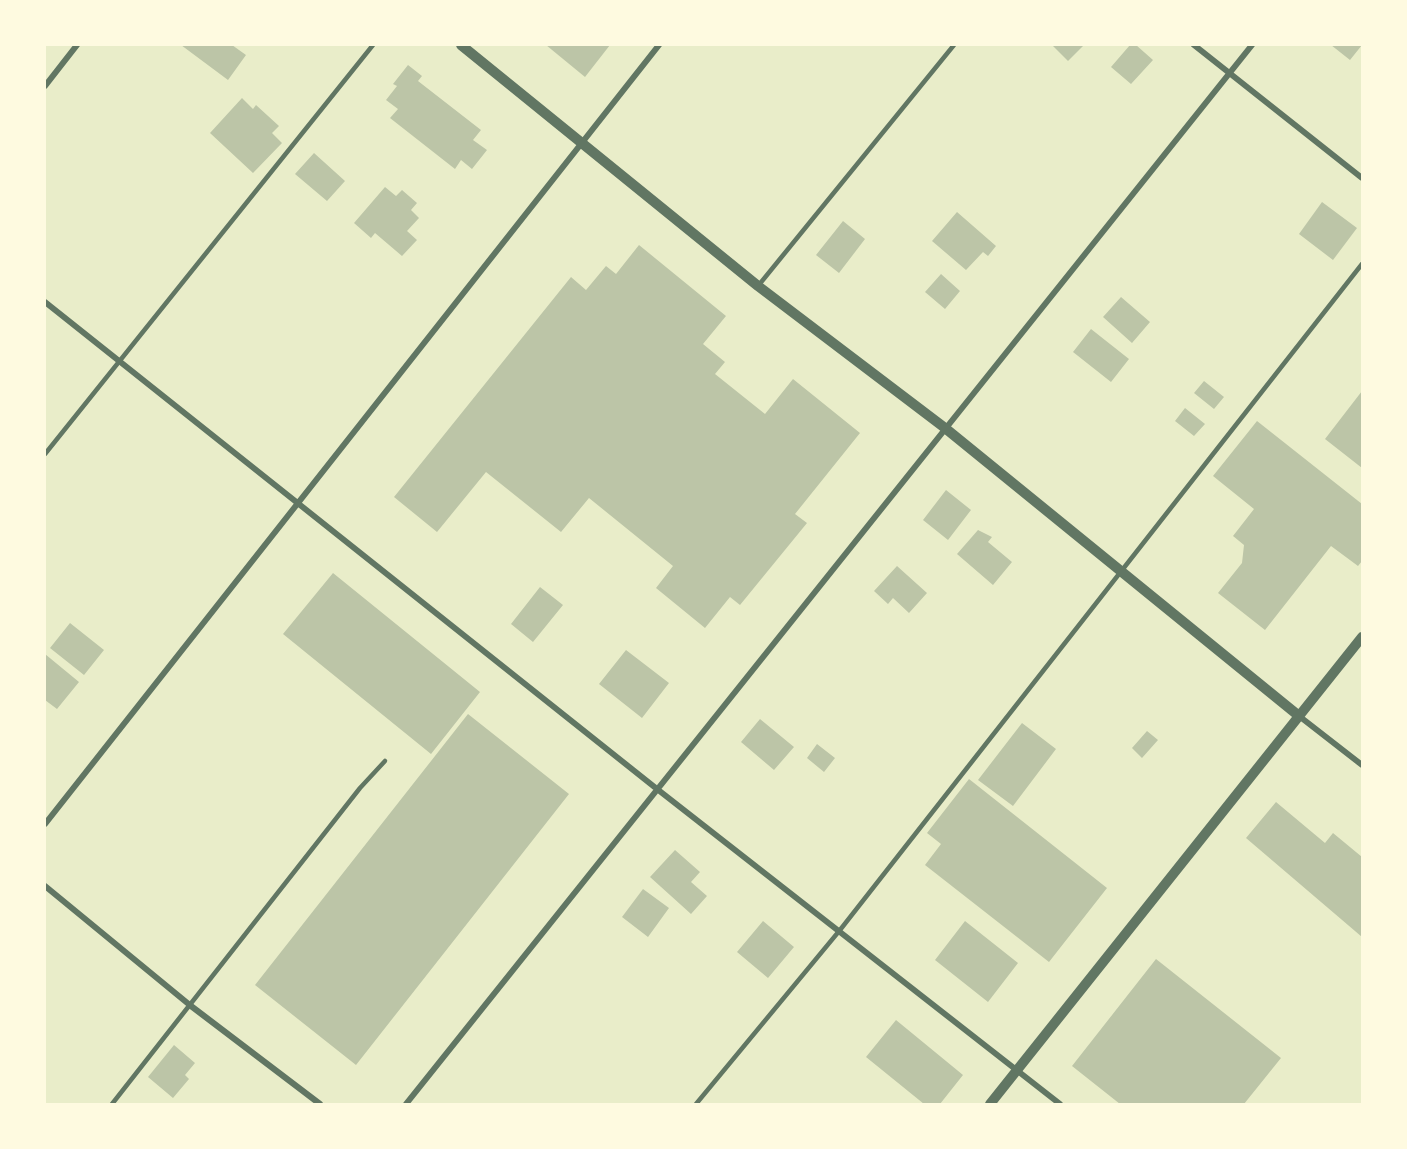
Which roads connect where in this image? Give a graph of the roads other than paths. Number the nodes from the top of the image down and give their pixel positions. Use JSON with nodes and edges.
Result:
{"nodes":[{"id":1,"x":77,"y":45,"type":"edge"},
{"id":2,"x":374,"y":45,"type":"edge"},
{"id":3,"x":461,"y":45,"type":"edge"},
{"id":4,"x":659,"y":45,"type":"edge"},
{"id":5,"x":954,"y":45,"type":"edge"},
{"id":6,"x":1194,"y":45,"type":"edge"},
{"id":7,"x":1252,"y":45,"type":"edge"},
{"id":8,"x":1229,"y":73,"type":"junction"},
{"id":9,"x":45,"y":86,"type":"edge"},
{"id":10,"x":584,"y":143,"type":"junction"},
{"id":11,"x":1362,"y":178,"type":"edge"},
{"id":12,"x":1362,"y":264,"type":"edge"},
{"id":13,"x":758,"y":286,"type":"junction"},
{"id":14,"x":45,"y":302,"type":"edge"},
{"id":15,"x":119,"y":362,"type":"junction"},
{"id":16,"x":945,"y":428,"type":"junction"},
{"id":17,"x":45,"y":454,"type":"edge"},
{"id":18,"x":299,"y":505,"type":"junction"},
{"id":19,"x":1123,"y":571,"type":"junction"},
{"id":20,"x":1362,"y":637,"type":"edge"},
{"id":21,"x":1299,"y":716,"type":"junction"},
{"id":22,"x":385,"y":761,"type":"dead end"},
{"id":23,"x":1362,"y":765,"type":"edge"},
{"id":24,"x":657,"y":789,"type":"junction"},
{"id":25,"x":45,"y":824,"type":"edge"},
{"id":26,"x":45,"y":886,"type":"edge"},
{"id":27,"x":840,"y":930,"type":"junction"},
{"id":28,"x":191,"y":1006,"type":"junction"},
{"id":29,"x":1017,"y":1070,"type":"junction"},
{"id":30,"x":112,"y":1104,"type":"edge"},
{"id":31,"x":320,"y":1104,"type":"edge"},
{"id":32,"x":406,"y":1104,"type":"edge"},
{"id":33,"x":696,"y":1104,"type":"edge"},
{"id":34,"x":990,"y":1104,"type":"edge"},
{"id":35,"x":1060,"y":1104,"type":"edge"}],
"edges":[{"from":1,"to":9,"type":"street"},
{"from":2,"to":15,"type":"lane"},
{"from":3,"to":10,"type":"street"},
{"from":4,"to":10,"type":"street"},
{"from":5,"to":13,"type":"lane"},
{"from":6,"to":8,"type":"street"},
{"from":7,"to":8,"type":"street"},
{"from":8,"to":11,"type":"street"},
{"from":8,"to":16,"type":"street"},
{"from":10,"to":13,"type":"street"},
{"from":10,"to":18,"type":"street"},
{"from":12,"to":19,"type":"lane"},
{"from":13,"to":16,"type":"street"},
{"from":14,"to":15,"type":"street"},
{"from":15,"to":17,"type":"lane"},
{"from":15,"to":18,"type":"street"},
{"from":16,"to":19,"type":"street"},
{"from":16,"to":24,"type":"street"},
{"from":18,"to":24,"type":"street"},
{"from":18,"to":25,"type":"street"},
{"from":19,"to":21,"type":"street"},
{"from":19,"to":27,"type":"lane"},
{"from":20,"to":21,"type":"street"},
{"from":21,"to":23,"type":"street"},
{"from":21,"to":29,"type":"street"},
{"from":22,"to":28,"type":"lane"},
{"from":24,"to":27,"type":"street"},
{"from":24,"to":32,"type":"street"},
{"from":26,"to":28,"type":"street"},
{"from":27,"to":29,"type":"street"},
{"from":27,"to":33,"type":"lane"},
{"from":28,"to":30,"type":"lane"},
{"from":28,"to":31,"type":"street"},
{"from":29,"to":34,"type":"street"},
{"from":29,"to":35,"type":"street"}]}
